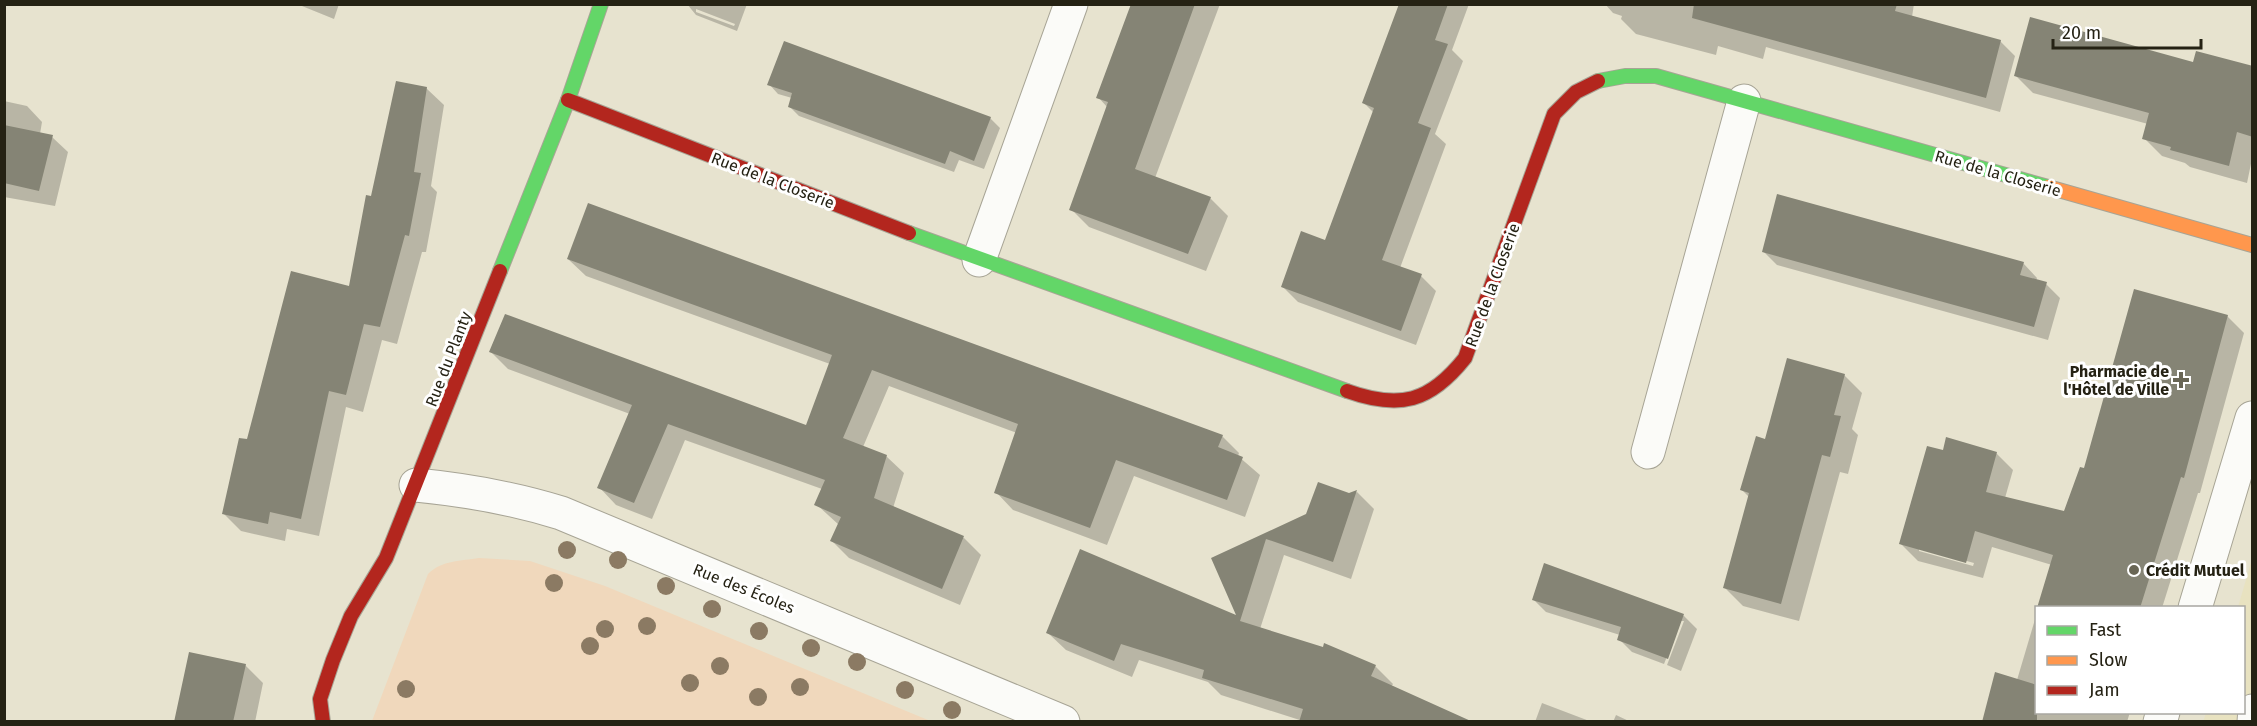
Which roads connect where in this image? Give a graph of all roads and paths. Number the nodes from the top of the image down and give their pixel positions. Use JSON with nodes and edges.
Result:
{"nodes":[{"id":1,"x":601,"y":4,"type":"edge"},
{"id":2,"x":1071,"y":4,"type":"edge"},
{"id":3,"x":568,"y":100,"type":"junction"},
{"id":4,"x":1744,"y":101,"type":"junction"},
{"id":5,"x":2253,"y":245,"type":"edge"},
{"id":6,"x":979,"y":260,"type":"junction"},
{"id":7,"x":2253,"y":418,"type":"edge"},
{"id":8,"x":1648,"y":452,"type":"dead end"},
{"id":9,"x":416,"y":485,"type":"junction"},
{"id":10,"x":2196,"y":606,"type":"edge"},
{"id":11,"x":2253,"y":708,"type":"edge"},
{"id":12,"x":323,"y":722,"type":"edge"},
{"id":13,"x":1063,"y":722,"type":"edge"},
{"id":14,"x":2251,"y":722,"type":"edge"}],
"edges":[{"from":1,"to":3,"type":"street","name":"Rue du Planty"},
{"from":2,"to":6,"type":"street"},
{"from":3,"to":6,"type":"street","name":"Rue de la Closerie"},
{"from":3,"to":9,"type":"street","name":"Rue du Planty"},
{"from":4,"to":5,"type":"street","name":"Rue de la Closerie"},
{"from":4,"to":6,"type":"street","name":"Rue de la Closerie"},
{"from":4,"to":8,"type":"street"},
{"from":7,"to":10,"type":"street"},
{"from":9,"to":12,"type":"street","name":"Rue du Planty"},
{"from":9,"to":13,"type":"street","name":"Rue des Écoles"},
{"from":11,"to":14,"type":"lane"}]}
